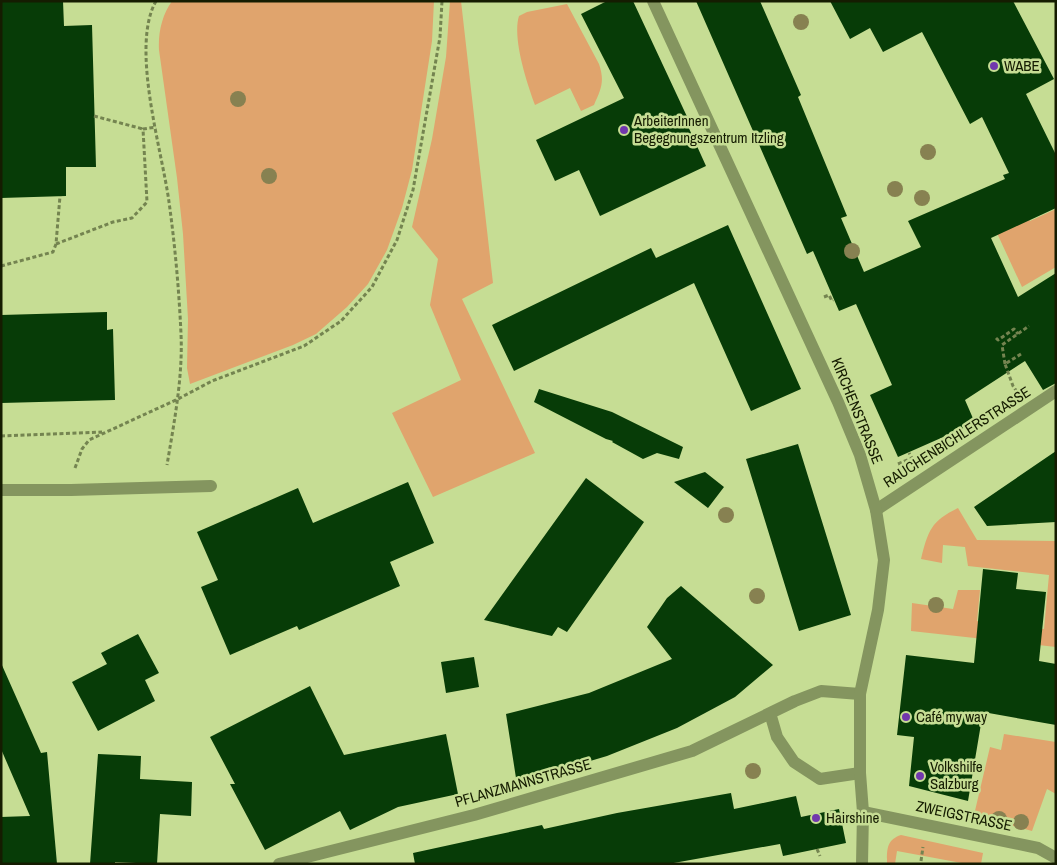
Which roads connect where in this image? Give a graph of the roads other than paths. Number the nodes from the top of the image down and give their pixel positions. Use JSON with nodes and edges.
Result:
{"nodes":[{"id":1,"x":653,"y":1,"type":"edge"},
{"id":2,"x":1056,"y":391,"type":"edge"},
{"id":3,"x":211,"y":486,"type":"dead end"},
{"id":4,"x":1,"y":490,"type":"edge"},
{"id":5,"x":876,"y":510,"type":"junction"},
{"id":6,"x":860,"y":694,"type":"junction"},
{"id":7,"x":770,"y":713,"type":"junction"},
{"id":8,"x":860,"y":773,"type":"junction"},
{"id":9,"x":863,"y":812,"type":"junction"},
{"id":10,"x":1056,"y":858,"type":"edge"},
{"id":11,"x":279,"y":864,"type":"edge"},
{"id":12,"x":862,"y":864,"type":"edge"}],
"edges":[{"from":1,"to":5,"type":"street","name":"KIRCHENSTRASSE"},
{"from":2,"to":5,"type":"street","name":"RAUCHENBICHLERSTRASSE"},
{"from":3,"to":4,"type":"street"},
{"from":5,"to":6,"type":"street","name":"KIRCHENSTRASSE"},
{"from":6,"to":7,"type":"street","name":"PFLANZMANNSTRASSE"},
{"from":6,"to":8,"type":"street","name":"KIRCHENSTRASSE"},
{"from":7,"to":8,"type":"street"},
{"from":7,"to":11,"type":"street","name":"PFLANZMANNSTRASSE"},
{"from":8,"to":9,"type":"street","name":"KIRCHENSTRASSE"},
{"from":9,"to":10,"type":"street","name":"ZWEIGSTRASSE"},
{"from":9,"to":12,"type":"street","name":"KIRCHENSTRASSE"}]}
